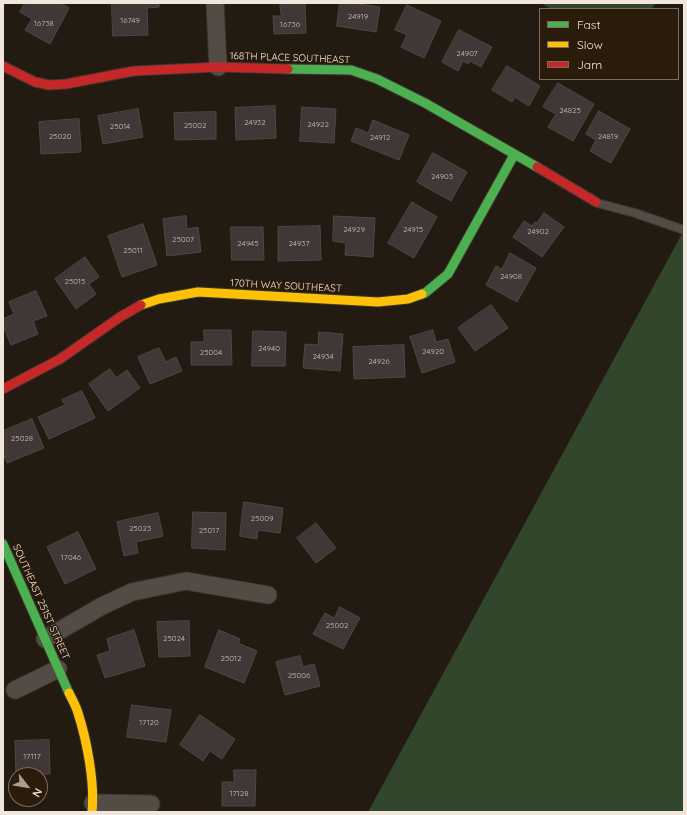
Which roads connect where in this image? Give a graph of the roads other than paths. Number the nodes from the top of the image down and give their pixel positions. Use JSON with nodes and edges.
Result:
{"nodes":[{"id":1,"x":215,"y":3,"type":"edge"},
{"id":2,"x":3,"y":66,"type":"edge"},
{"id":3,"x":218,"y":67,"type":"junction"},
{"id":4,"x":514,"y":155,"type":"junction"},
{"id":5,"x":596,"y":202,"type":"joint"},
{"id":6,"x":684,"y":230,"type":"edge"},
{"id":7,"x":3,"y":389,"type":"edge"},
{"id":8,"x":3,"y":544,"type":"edge"},
{"id":9,"x":268,"y":595,"type":"dead end"},
{"id":10,"x":45,"y":639,"type":"junction"},
{"id":11,"x":58,"y":669,"type":"junction"},
{"id":12,"x":10,"y":690,"type":"dead end"},
{"id":13,"x":151,"y":804,"type":"dead end"},
{"id":14,"x":92,"y":808,"type":"edge"}],
"edges":[{"from":1,"to":3,"type":"street"},
{"from":2,"to":3,"type":"street","name":"168TH PLACE SOUTHEAST"},
{"from":3,"to":4,"type":"street","name":"168TH PLACE SOUTHEAST"},
{"from":4,"to":5,"type":"street","name":"168TH PLACE SOUTHEAST"},
{"from":4,"to":7,"type":"street","name":"170TH WAY SOUTHEAST"},
{"from":5,"to":6,"type":"lane"},
{"from":8,"to":10,"type":"street","name":"SOUTHEAST 251ST STREET"},
{"from":9,"to":10,"type":"street"},
{"from":10,"to":11,"type":"street","name":"SOUTHEAST 251ST STREET"},
{"from":11,"to":12,"type":"street"},
{"from":11,"to":14,"type":"street","name":"SOUTHEAST 251ST STREET"},
{"from":13,"to":14,"type":"street"}]}
